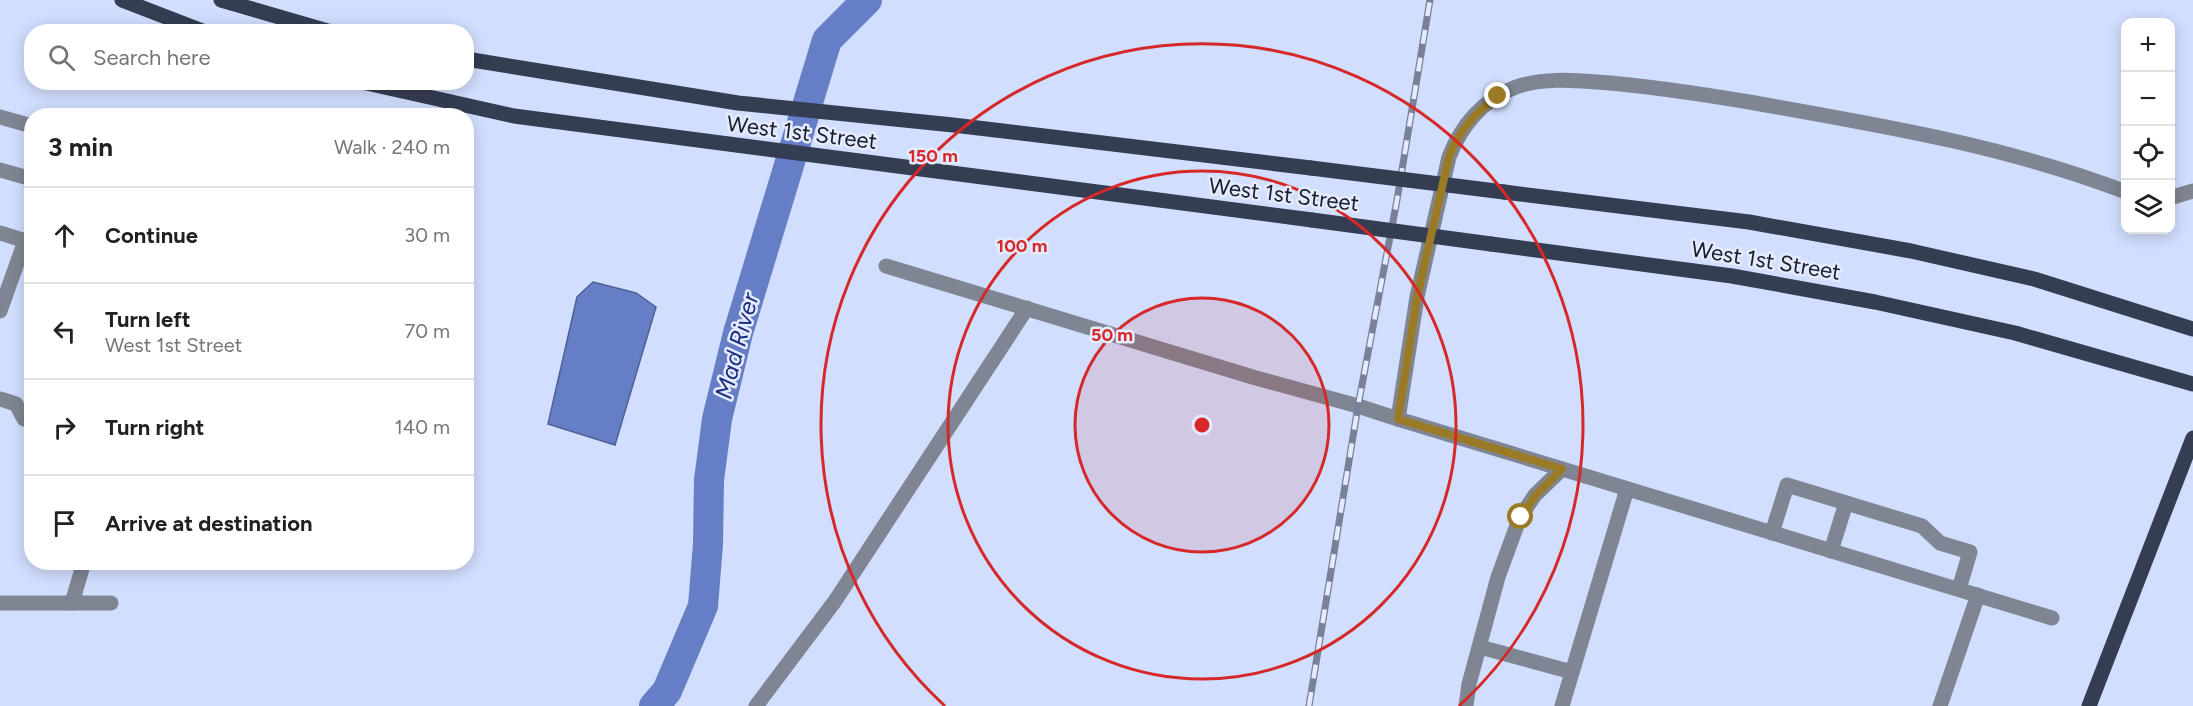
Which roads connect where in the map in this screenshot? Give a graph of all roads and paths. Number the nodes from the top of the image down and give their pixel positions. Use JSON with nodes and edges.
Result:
{"nodes":[{"id":1,"x":122,"y":0,"type":"edge"},
{"id":2,"x":221,"y":0,"type":"edge"},
{"id":3,"x":185,"y":24,"type":"edge"},
{"id":4,"x":304,"y":24,"type":"edge"},
{"id":5,"x":474,"y":60,"type":"edge"},
{"id":6,"x":398,"y":90,"type":"edge"},
{"id":7,"x":0,"y":117,"type":"edge"},
{"id":8,"x":24,"y":124,"type":"edge"},
{"id":9,"x":0,"y":170,"type":"edge"},
{"id":10,"x":24,"y":177,"type":"edge"},
{"id":11,"x":2121,"y":190,"type":"edge"},
{"id":12,"x":2193,"y":191,"type":"edge"},
{"id":13,"x":2175,"y":196,"type":"edge"},
{"id":14,"x":0,"y":234,"type":"edge"},
{"id":15,"x":24,"y":241,"type":"edge"},
{"id":16,"x":24,"y":252,"type":"edge"},
{"id":17,"x":886,"y":266,"type":"dead end"},
{"id":18,"x":1027,"y":308,"type":"junction"},
{"id":19,"x":0,"y":311,"type":"edge"},
{"id":20,"x":2193,"y":329,"type":"edge"},
{"id":21,"x":2193,"y":384,"type":"edge"},
{"id":22,"x":0,"y":399,"type":"edge"},
{"id":23,"x":24,"y":419,"type":"edge"},
{"id":24,"x":1398,"y":419,"type":"junction"},
{"id":25,"x":2193,"y":438,"type":"edge"},
{"id":26,"x":1562,"y":469,"type":"junction"},
{"id":27,"x":1627,"y":489,"type":"junction"},
{"id":28,"x":1846,"y":503,"type":"junction"},
{"id":29,"x":1772,"y":533,"type":"junction"},
{"id":30,"x":1830,"y":551,"type":"junction"},
{"id":31,"x":82,"y":570,"type":"edge"},
{"id":32,"x":1959,"y":589,"type":"junction"},
{"id":33,"x":1978,"y":595,"type":"junction"},
{"id":34,"x":0,"y":603,"type":"edge"},
{"id":35,"x":72,"y":603,"type":"junction"},
{"id":36,"x":111,"y":603,"type":"dead end"},
{"id":37,"x":2052,"y":618,"type":"dead end"},
{"id":38,"x":1480,"y":648,"type":"junction"},
{"id":39,"x":1572,"y":672,"type":"junction"},
{"id":40,"x":756,"y":706,"type":"edge"},
{"id":41,"x":1466,"y":706,"type":"edge"},
{"id":42,"x":1562,"y":706,"type":"edge"},
{"id":43,"x":1940,"y":706,"type":"edge"},
{"id":44,"x":2089,"y":706,"type":"edge"}],
"edges":[{"from":1,"to":3,"type":"main road"},
{"from":2,"to":4,"type":"main road"},
{"from":5,"to":20,"type":"main road","name":"West 1st Street","bridge":true},
{"from":6,"to":21,"type":"main road","name":"West 1st Street","bridge":true},
{"from":7,"to":8,"type":"street"},
{"from":9,"to":10,"type":"street"},
{"from":11,"to":24,"type":"street"},
{"from":12,"to":13,"type":"street"},
{"from":14,"to":15,"type":"street"},
{"from":16,"to":19,"type":"street"},
{"from":17,"to":18,"type":"street"},
{"from":18,"to":24,"type":"street"},
{"from":18,"to":40,"type":"street"},
{"from":22,"to":23,"type":"street"},
{"from":24,"to":26,"type":"street"},
{"from":25,"to":44,"type":"main road"},
{"from":26,"to":27,"type":"street"},
{"from":26,"to":38,"type":"street"},
{"from":27,"to":29,"type":"street"},
{"from":27,"to":39,"type":"street"},
{"from":28,"to":29,"type":"street"},
{"from":28,"to":30,"type":"street"},
{"from":28,"to":32,"type":"street"},
{"from":29,"to":30,"type":"street"},
{"from":30,"to":32,"type":"street"},
{"from":31,"to":35,"type":"street"},
{"from":32,"to":33,"type":"street"},
{"from":33,"to":37,"type":"street"},
{"from":33,"to":43,"type":"street"},
{"from":34,"to":35,"type":"street"},
{"from":35,"to":36,"type":"street"},
{"from":38,"to":39,"type":"street"},
{"from":38,"to":41,"type":"street"},
{"from":39,"to":42,"type":"street"}]}
